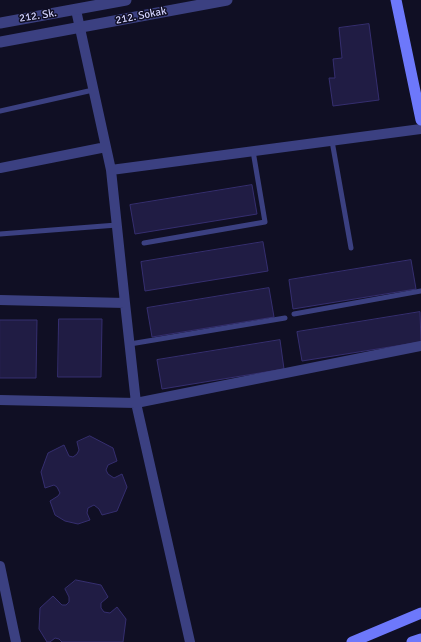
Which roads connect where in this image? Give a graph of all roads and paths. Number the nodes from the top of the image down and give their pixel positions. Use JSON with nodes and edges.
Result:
{"nodes":[{"id":1,"x":227,"y":0,"type":"edge"},
{"id":2,"x":396,"y":0,"type":"edge"},
{"id":3,"x":121,"y":1,"type":"edge"},
{"id":4,"x":76,"y":10,"type":"junction"},
{"id":5,"x":0,"y":23,"type":"edge"},
{"id":6,"x":80,"y":28,"type":"junction"},
{"id":7,"x":0,"y":42,"type":"edge"},
{"id":8,"x":93,"y":90,"type":"junction"},
{"id":9,"x":0,"y":111,"type":"edge"},
{"id":10,"x":421,"y":120,"type":"edge"},
{"id":11,"x":421,"y":129,"type":"edge"},
{"id":12,"x":332,"y":141,"type":"junction"},
{"id":13,"x":106,"y":147,"type":"junction"},
{"id":14,"x":253,"y":151,"type":"junction"},
{"id":15,"x":0,"y":168,"type":"edge"},
{"id":16,"x":111,"y":170,"type":"junction"},
{"id":17,"x":117,"y":225,"type":"junction"},
{"id":18,"x":0,"y":234,"type":"edge"},
{"id":19,"x":144,"y":243,"type":"dead end"},
{"id":20,"x":351,"y":248,"type":"dead end"},
{"id":21,"x":421,"y":291,"type":"edge"},
{"id":22,"x":0,"y":300,"type":"edge"},
{"id":23,"x":125,"y":303,"type":"junction"},
{"id":24,"x":294,"y":314,"type":"dead end"},
{"id":25,"x":285,"y":318,"type":"dead end"},
{"id":26,"x":130,"y":344,"type":"junction"},
{"id":27,"x":421,"y":346,"type":"edge"},
{"id":28,"x":0,"y":400,"type":"edge"},
{"id":29,"x":136,"y":403,"type":"junction"},
{"id":30,"x":0,"y":566,"type":"edge"},
{"id":31,"x":421,"y":613,"type":"edge"},
{"id":32,"x":421,"y":639,"type":"edge"},
{"id":33,"x":16,"y":642,"type":"edge"},
{"id":34,"x":190,"y":642,"type":"edge"},
{"id":35,"x":352,"y":642,"type":"edge"},
{"id":36,"x":412,"y":642,"type":"edge"}],
"edges":[{"from":1,"to":6,"type":"street","name":"212. Sokak"},
{"from":2,"to":10,"type":"main road"},
{"from":3,"to":4,"type":"street","name":"212. Sk."},
{"from":4,"to":5,"type":"street","name":"212. Sk."},
{"from":4,"to":6,"type":"street"},
{"from":6,"to":7,"type":"street","name":"212. Sokak"},
{"from":6,"to":8,"type":"street"},
{"from":8,"to":9,"type":"lane"},
{"from":8,"to":13,"type":"street"},
{"from":11,"to":12,"type":"street"},
{"from":12,"to":14,"type":"street"},
{"from":12,"to":20,"type":"lane"},
{"from":13,"to":15,"type":"street"},
{"from":13,"to":16,"type":"street"},
{"from":14,"to":16,"type":"street"},
{"from":14,"to":19,"type":"lane"},
{"from":16,"to":17,"type":"street"},
{"from":17,"to":18,"type":"lane"},
{"from":17,"to":23,"type":"street"},
{"from":21,"to":24,"type":"lane"},
{"from":22,"to":23,"type":"street"},
{"from":23,"to":26,"type":"street"},
{"from":25,"to":26,"type":"lane"},
{"from":26,"to":29,"type":"street"},
{"from":27,"to":29,"type":"street"},
{"from":28,"to":29,"type":"street"},
{"from":29,"to":34,"type":"street"},
{"from":30,"to":33,"type":"street"},
{"from":31,"to":35,"type":"main road"},
{"from":32,"to":36,"type":"main road"}]}
